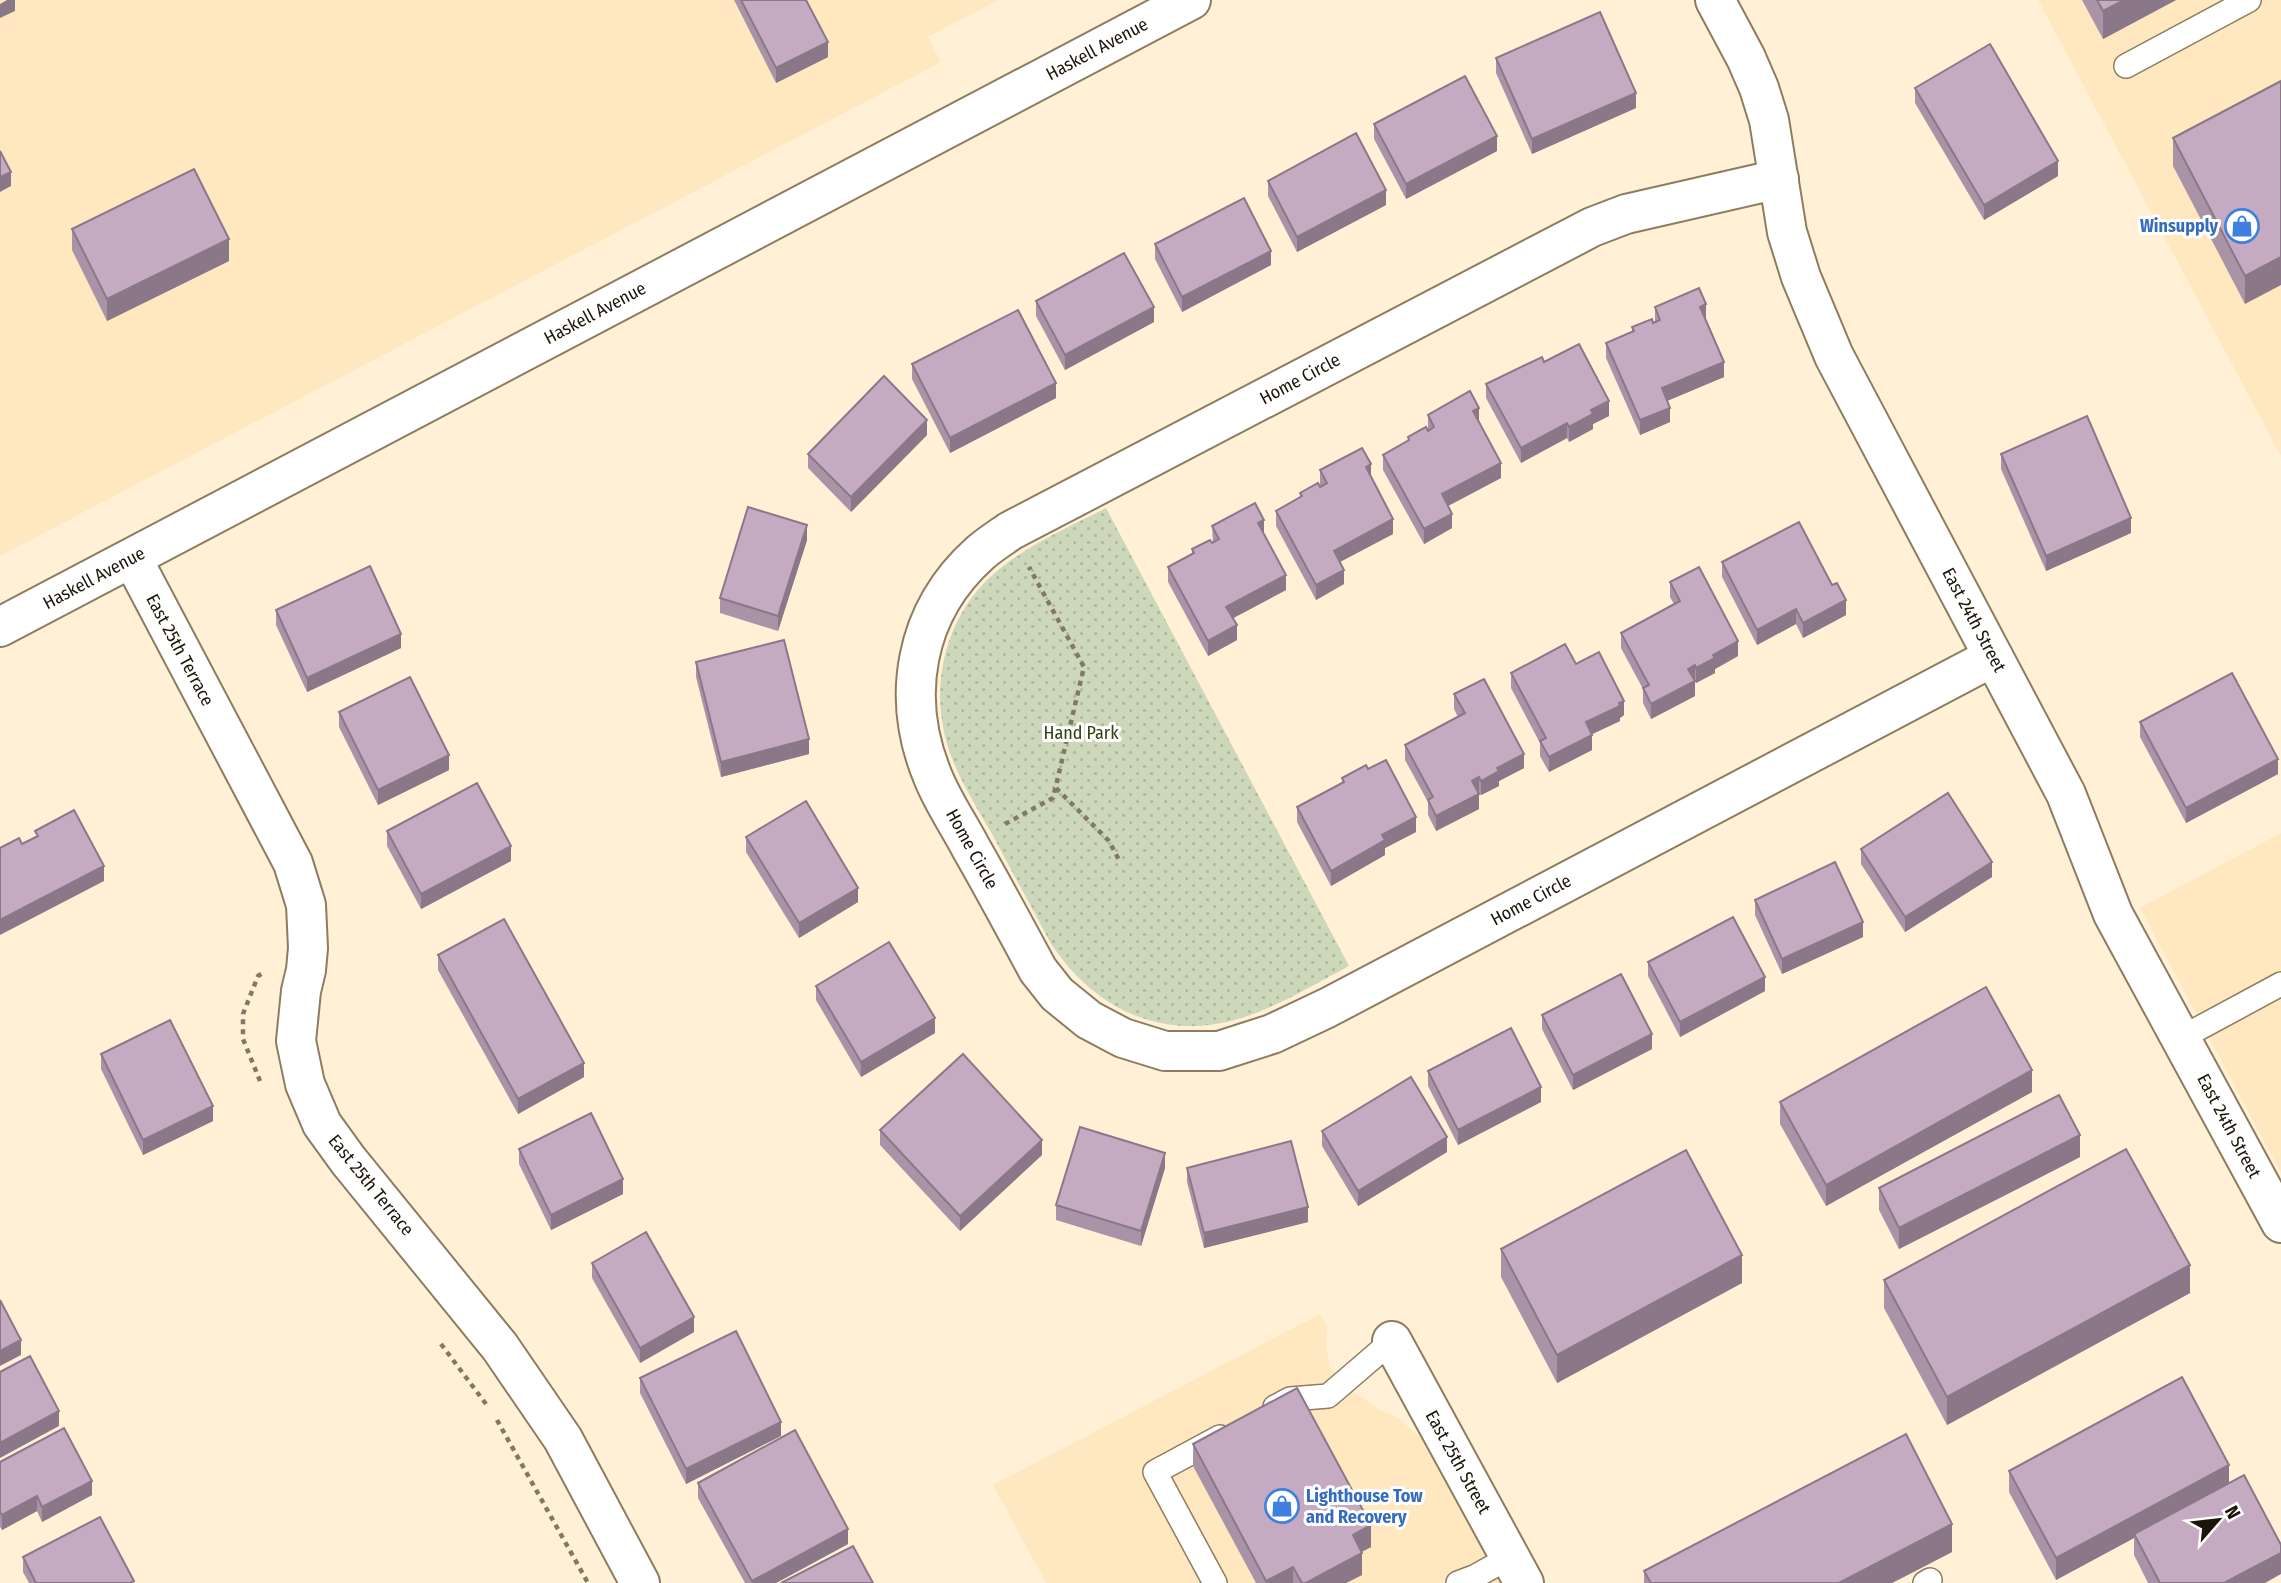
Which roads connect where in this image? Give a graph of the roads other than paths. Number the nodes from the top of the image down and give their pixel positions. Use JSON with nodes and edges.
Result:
{"nodes":[{"id":1,"x":1191,"y":0,"type":"edge"},
{"id":2,"x":1715,"y":0,"type":"edge"},
{"id":3,"x":2249,"y":0,"type":"edge"},
{"id":4,"x":2126,"y":65,"type":"dead end"},
{"id":5,"x":1779,"y":179,"type":"junction"},
{"id":6,"x":132,"y":558,"type":"junction"},
{"id":7,"x":0,"y":627,"type":"edge"},
{"id":8,"x":1993,"y":657,"type":"junction"},
{"id":9,"x":2281,"y":984,"type":"edge"},
{"id":10,"x":2181,"y":1038,"type":"junction"},
{"id":11,"x":2281,"y":1223,"type":"edge"},
{"id":12,"x":1392,"y":1341,"type":"joint"},
{"id":13,"x":1256,"y":1417,"type":"edge"},
{"id":14,"x":1234,"y":1430,"type":"edge"},
{"id":15,"x":1517,"y":1570,"type":"edge"},
{"id":16,"x":640,"y":1583,"type":"edge"},
{"id":17,"x":1215,"y":1583,"type":"edge"},
{"id":18,"x":1458,"y":1583,"type":"edge"}],
"edges":[{"from":1,"to":6,"type":"street","name":"Haskell Avenue"},
{"from":2,"to":5,"type":"street","name":"East 24th Street"},
{"from":3,"to":4,"type":"lane"},
{"from":5,"to":8,"type":"street","name":"East 24th Street"},
{"from":5,"to":8,"type":"street","name":"Home Circle"},
{"from":6,"to":7,"type":"street","name":"Haskell Avenue"},
{"from":6,"to":16,"type":"street","name":"East 25th Terrace"},
{"from":8,"to":10,"type":"street","name":"East 24th Street"},
{"from":9,"to":10,"type":"lane"},
{"from":10,"to":11,"type":"street","name":"East 24th Street"},
{"from":12,"to":13,"type":"lane"},
{"from":12,"to":15,"type":"street","name":"East 25th Street"},
{"from":14,"to":17,"type":"lane"},
{"from":15,"to":18,"type":"lane"}]}
